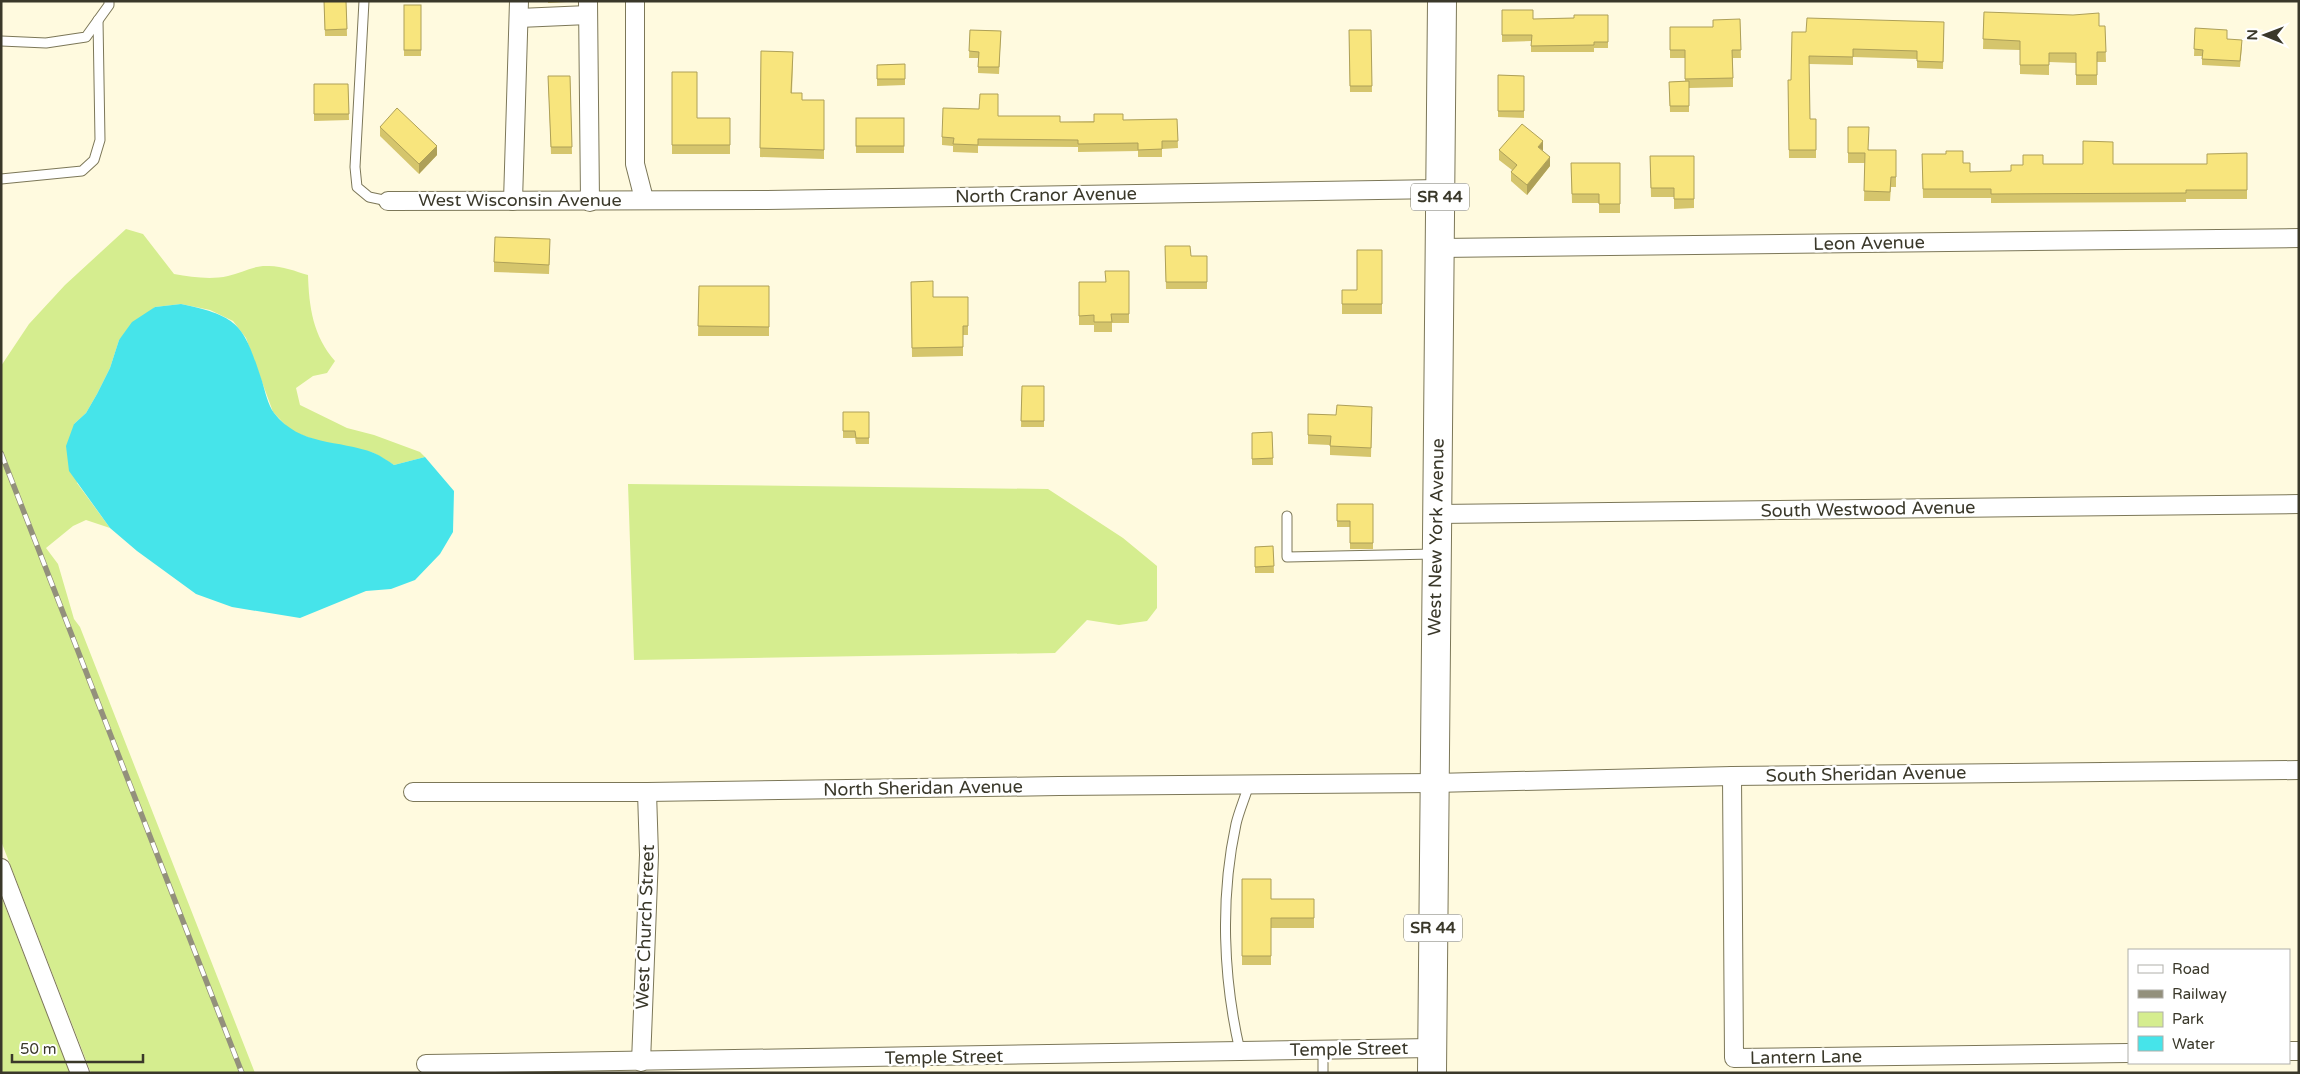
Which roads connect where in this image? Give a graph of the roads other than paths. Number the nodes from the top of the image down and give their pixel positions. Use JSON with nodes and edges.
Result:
{"nodes":[{"id":1,"x":109,"y":1,"type":"edge"},
{"id":2,"x":364,"y":1,"type":"edge"},
{"id":3,"x":636,"y":1,"type":"edge"},
{"id":4,"x":1442,"y":1,"type":"edge"},
{"id":5,"x":588,"y":8,"type":"edge"},
{"id":6,"x":519,"y":9,"type":"edge"},
{"id":7,"x":98,"y":20,"type":"junction"},
{"id":8,"x":1,"y":40,"type":"edge"},
{"id":9,"x":1,"y":179,"type":"edge"},
{"id":10,"x":1440,"y":189,"type":"junction"},
{"id":11,"x":648,"y":199,"type":"junction"},
{"id":12,"x":388,"y":201,"type":"joint"},
{"id":13,"x":513,"y":201,"type":"junction"},
{"id":14,"x":590,"y":202,"type":"junction"},
{"id":15,"x":2299,"y":238,"type":"edge"},
{"id":16,"x":1439,"y":248,"type":"junction"},
{"id":17,"x":2299,"y":504,"type":"edge"},
{"id":18,"x":1437,"y":514,"type":"junction"},
{"id":19,"x":1287,"y":516,"type":"dead end"},
{"id":20,"x":1436,"y":554,"type":"junction"},
{"id":21,"x":2299,"y":770,"type":"edge"},
{"id":22,"x":1732,"y":776,"type":"junction"},
{"id":23,"x":1434,"y":783,"type":"junction"},
{"id":24,"x":1249,"y":784,"type":"junction"},
{"id":25,"x":413,"y":792,"type":"dead end"},
{"id":26,"x":647,"y":792,"type":"junction"},
{"id":27,"x":1,"y":868,"type":"edge"},
{"id":28,"x":1323,"y":1050,"type":"junction"},
{"id":29,"x":1240,"y":1051,"type":"junction"},
{"id":30,"x":2128,"y":1053,"type":"edge"},
{"id":31,"x":1432,"y":1060,"type":"edge"},
{"id":32,"x":641,"y":1062,"type":"junction"},
{"id":33,"x":426,"y":1064,"type":"dead end"},
{"id":34,"x":80,"y":1073,"type":"edge"},
{"id":35,"x":1323,"y":1073,"type":"edge"}],
"edges":[{"from":1,"to":7,"type":"lane"},
{"from":2,"to":12,"type":"lane"},
{"from":3,"to":11,"type":"street"},
{"from":4,"to":10,"type":"main road","name":"West New York Avenue","number":"SR 44"},
{"from":5,"to":6,"type":"street"},
{"from":5,"to":14,"type":"street"},
{"from":6,"to":13,"type":"street"},
{"from":7,"to":8,"type":"lane"},
{"from":7,"to":9,"type":"lane"},
{"from":10,"to":11,"type":"street","name":"North Cranor Avenue"},
{"from":10,"to":16,"type":"main road","name":"West New York Avenue","number":"SR 44"},
{"from":11,"to":14,"type":"street","name":"West Wisconsin Avenue"},
{"from":12,"to":13,"type":"street","name":"West Wisconsin Avenue"},
{"from":13,"to":14,"type":"street","name":"West Wisconsin Avenue"},
{"from":15,"to":16,"type":"street","name":"Leon Avenue"},
{"from":16,"to":18,"type":"main road","name":"West New York Avenue","number":"SR 44"},
{"from":17,"to":18,"type":"street","name":"South Westwood Avenue"},
{"from":18,"to":20,"type":"main road","name":"West New York Avenue","number":"SR 44"},
{"from":19,"to":20,"type":"lane"},
{"from":20,"to":23,"type":"main road","name":"West New York Avenue","number":"SR 44"},
{"from":21,"to":22,"type":"street","name":"South Sheridan Avenue"},
{"from":22,"to":23,"type":"street","name":"South Sheridan Avenue"},
{"from":22,"to":30,"type":"street","name":"Lantern Lane"},
{"from":23,"to":24,"type":"street","name":"North Sheridan Avenue"},
{"from":23,"to":31,"type":"main road","name":"West New York Avenue","number":"SR 44"},
{"from":24,"to":26,"type":"street","name":"North Sheridan Avenue"},
{"from":24,"to":29,"type":"lane"},
{"from":25,"to":26,"type":"street","name":"North Sheridan Avenue"},
{"from":26,"to":32,"type":"street","name":"West Church Street"},
{"from":27,"to":34,"type":"street"},
{"from":28,"to":29,"type":"street","name":"Temple Street"},
{"from":28,"to":31,"type":"street","name":"Temple Street"},
{"from":28,"to":35,"type":"lane"},
{"from":29,"to":32,"type":"street","name":"Temple Street"},
{"from":32,"to":33,"type":"street","name":"Temple Street"}]}
